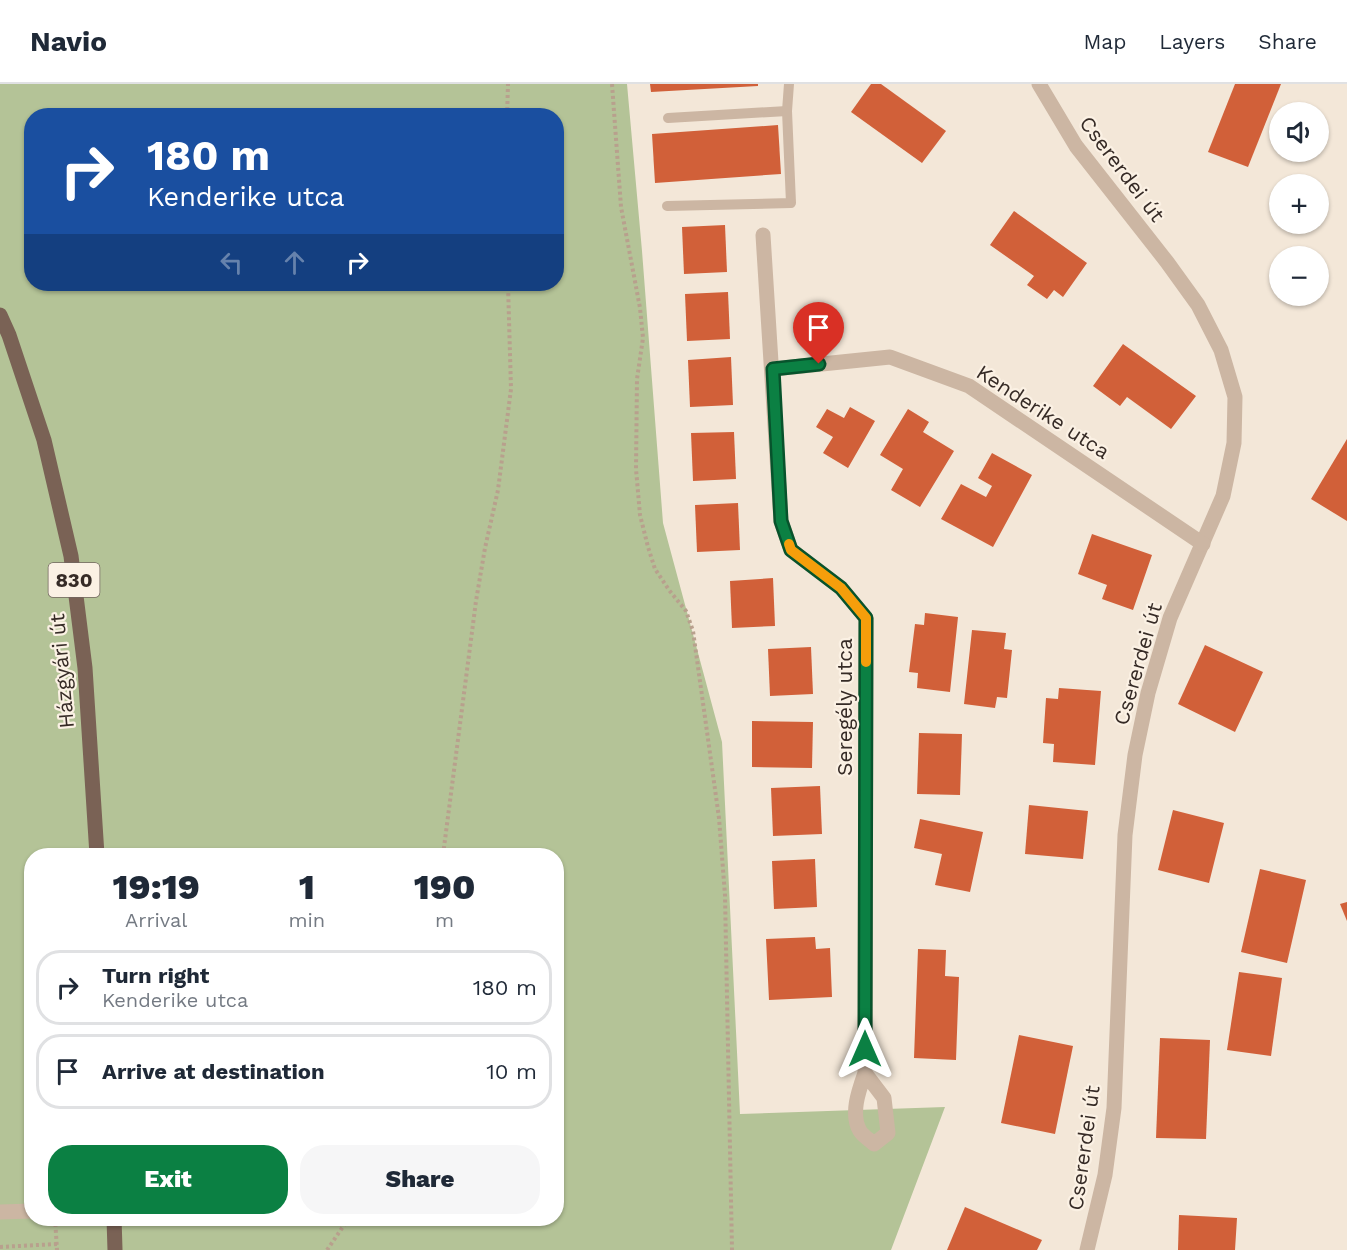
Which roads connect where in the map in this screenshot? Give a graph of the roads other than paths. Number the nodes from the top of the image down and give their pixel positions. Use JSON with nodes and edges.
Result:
{"nodes":[{"id":1,"x":789,"y":84,"type":"edge"},
{"id":2,"x":1039,"y":84,"type":"edge"},
{"id":3,"x":788,"y":111,"type":"junction"},
{"id":4,"x":668,"y":118,"type":"dead end"},
{"id":5,"x":667,"y":206,"type":"dead end"},
{"id":6,"x":763,"y":235,"type":"dead end"},
{"id":7,"x":0,"y":315,"type":"edge"},
{"id":8,"x":773,"y":369,"type":"junction"},
{"id":9,"x":1203,"y":544,"type":"junction"},
{"id":10,"x":97,"y":848,"type":"edge"},
{"id":11,"x":865,"y":1073,"type":"dead end"},
{"id":12,"x":24,"y":1211,"type":"edge"},
{"id":13,"x":0,"y":1212,"type":"edge"},
{"id":14,"x":114,"y":1226,"type":"edge"},
{"id":15,"x":115,"y":1250,"type":"edge"},
{"id":16,"x":1087,"y":1250,"type":"edge"}],
"edges":[{"from":1,"to":3,"type":"lane"},
{"from":2,"to":9,"type":"street","name":"Csererdei út"},
{"from":3,"to":4,"type":"lane"},
{"from":3,"to":5,"type":"lane"},
{"from":6,"to":8,"type":"street","name":"Seregély utca"},
{"from":7,"to":10,"type":"main road","name":"Házgyári út","number":"830"},
{"from":8,"to":9,"type":"street","name":"Kenderike utca"},
{"from":8,"to":11,"type":"street","name":"Seregély utca"},
{"from":9,"to":16,"type":"street","name":"Csererdei út"},
{"from":12,"to":13,"type":"street"},
{"from":14,"to":15,"type":"main road"}]}
